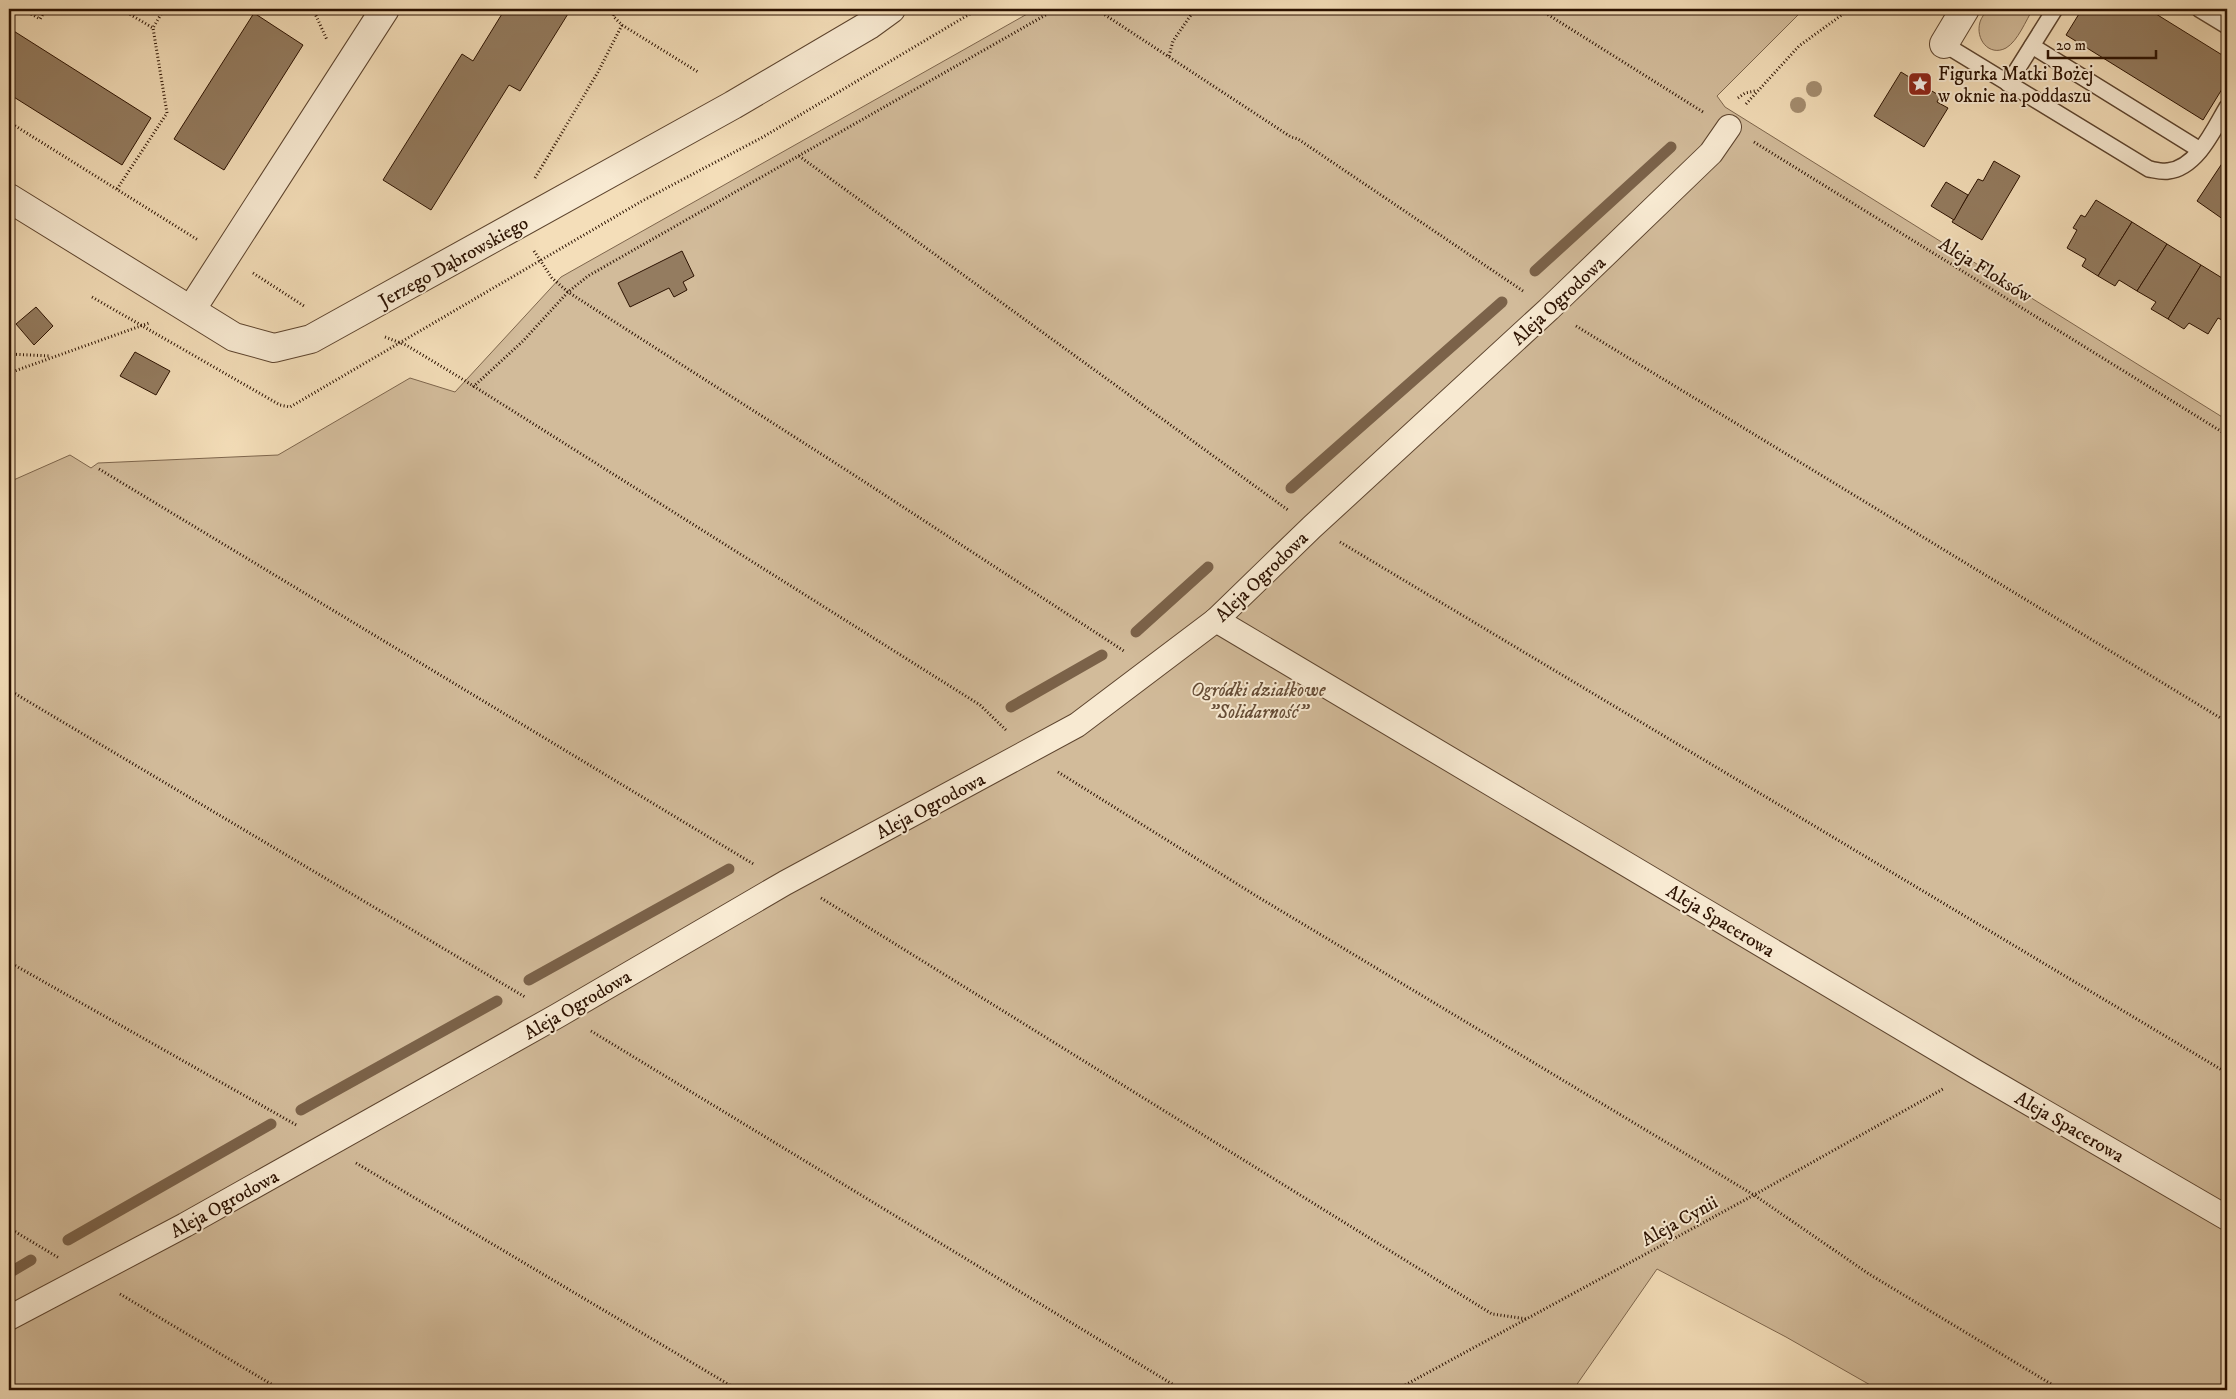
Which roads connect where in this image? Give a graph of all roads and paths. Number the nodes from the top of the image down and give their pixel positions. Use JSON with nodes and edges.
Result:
{"nodes":[{"id":1,"x":22,"y":9,"type":"edge"},
{"id":2,"x":46,"y":9,"type":"edge"},
{"id":3,"x":121,"y":9,"type":"edge"},
{"id":4,"x":164,"y":9,"type":"edge"},
{"id":5,"x":385,"y":9,"type":"edge"},
{"id":6,"x":616,"y":9,"type":"edge"},
{"id":7,"x":891,"y":9,"type":"edge"},
{"id":8,"x":1056,"y":9,"type":"edge"},
{"id":9,"x":1096,"y":9,"type":"edge"},
{"id":10,"x":1195,"y":9,"type":"edge"},
{"id":11,"x":1539,"y":9,"type":"edge"},
{"id":12,"x":1850,"y":9,"type":"edge"},
{"id":13,"x":1965,"y":9,"type":"edge"},
{"id":14,"x":2055,"y":9,"type":"edge"},
{"id":15,"x":2199,"y":9,"type":"edge"},
{"id":16,"x":622,"y":25,"type":"junction"},
{"id":17,"x":2227,"y":26,"type":"edge"},
{"id":18,"x":153,"y":28,"type":"junction"},
{"id":19,"x":1944,"y":44,"type":"joint"},
{"id":20,"x":2032,"y":46,"type":"junction"},
{"id":21,"x":1169,"y":56,"type":"junction"},
{"id":22,"x":698,"y":72,"type":"dead end"},
{"id":23,"x":2008,"y":84,"type":"junction"},
{"id":24,"x":2227,"y":107,"type":"edge"},
{"id":25,"x":9,"y":122,"type":"edge"},
{"id":26,"x":1730,"y":127,"type":"junction"},
{"id":27,"x":2200,"y":150,"type":"junction"},
{"id":28,"x":799,"y":156,"type":"junction"},
{"id":29,"x":535,"y":175,"type":"dead end"},
{"id":30,"x":117,"y":189,"type":"junction"},
{"id":31,"x":9,"y":198,"type":"edge"},
{"id":32,"x":224,"y":257,"type":"junction"},
{"id":33,"x":543,"y":264,"type":"dead end"},
{"id":34,"x":568,"y":292,"type":"junction"},
{"id":35,"x":307,"y":308,"type":"dead end"},
{"id":36,"x":1549,"y":309,"type":"junction"},
{"id":37,"x":191,"y":310,"type":"junction"},
{"id":38,"x":406,"y":345,"type":"dead end"},
{"id":39,"x":9,"y":354,"type":"edge"},
{"id":40,"x":54,"y":356,"type":"junction"},
{"id":41,"x":9,"y":373,"type":"edge"},
{"id":42,"x":473,"y":387,"type":"junction"},
{"id":43,"x":2227,"y":435,"type":"edge"},
{"id":44,"x":1312,"y":527,"type":"junction"},
{"id":45,"x":1216,"y":620,"type":"junction"},
{"id":46,"x":1152,"y":669,"type":"junction"},
{"id":47,"x":9,"y":690,"type":"edge"},
{"id":48,"x":2227,"y":722,"type":"edge"},
{"id":49,"x":1029,"y":751,"type":"junction"},
{"id":50,"x":9,"y":962,"type":"edge"},
{"id":51,"x":557,"y":1016,"type":"junction"},
{"id":52,"x":1974,"y":1071,"type":"junction"},
{"id":53,"x":2227,"y":1073,"type":"edge"},
{"id":54,"x":328,"y":1145,"type":"junction"},
{"id":55,"x":1754,"y":1195,"type":"junction"},
{"id":56,"x":2227,"y":1218,"type":"edge"},
{"id":57,"x":9,"y":1228,"type":"edge"},
{"id":58,"x":89,"y":1276,"type":"junction"},
{"id":59,"x":9,"y":1318,"type":"edge"},
{"id":60,"x":281,"y":1390,"type":"edge"},
{"id":61,"x":738,"y":1390,"type":"edge"},
{"id":62,"x":1182,"y":1390,"type":"edge"},
{"id":63,"x":1396,"y":1390,"type":"edge"},
{"id":64,"x":2061,"y":1390,"type":"edge"}],
"edges":[{"from":1,"to":2,"type":"path"},
{"from":3,"to":18,"type":"path"},
{"from":4,"to":18,"type":"path"},
{"from":5,"to":32,"type":"street"},
{"from":6,"to":16,"type":"path"},
{"from":7,"to":37,"type":"street","name":"Jerzego Dąbrowskiego"},
{"from":8,"to":28,"type":"path"},
{"from":9,"to":21,"type":"path"},
{"from":10,"to":21,"type":"path"},
{"from":11,"to":26,"type":"path","name":"Aleja Floksów"},
{"from":12,"to":26,"type":"path"},
{"from":13,"to":19,"type":"street"},
{"from":14,"to":20,"type":"lane"},
{"from":15,"to":17,"type":"lane"},
{"from":16,"to":22,"type":"path"},
{"from":16,"to":29,"type":"path"},
{"from":18,"to":30,"type":"path"},
{"from":19,"to":23,"type":"lane"},
{"from":20,"to":23,"type":"lane"},
{"from":20,"to":27,"type":"lane"},
{"from":21,"to":36,"type":"path"},
{"from":23,"to":27,"type":"lane"},
{"from":24,"to":27,"type":"lane"},
{"from":25,"to":30,"type":"path"},
{"from":26,"to":36,"type":"street","name":"Aleja Ogrodowa"},
{"from":26,"to":43,"type":"path","name":"Aleja Floksów"},
{"from":28,"to":34,"type":"path"},
{"from":28,"to":44,"type":"path"},
{"from":30,"to":32,"type":"path"},
{"from":31,"to":37,"type":"street","name":"Jerzego Dąbrowskiego"},
{"from":32,"to":35,"type":"path"},
{"from":32,"to":37,"type":"street"},
{"from":33,"to":34,"type":"path"},
{"from":34,"to":42,"type":"path"},
{"from":34,"to":46,"type":"path"},
{"from":36,"to":44,"type":"street","name":"Aleja Ogrodowa"},
{"from":36,"to":48,"type":"path"},
{"from":37,"to":40,"type":"path"},
{"from":38,"to":42,"type":"path"},
{"from":39,"to":40,"type":"path"},
{"from":40,"to":41,"type":"path"},
{"from":42,"to":49,"type":"path"},
{"from":44,"to":45,"type":"street","name":"Aleja Ogrodowa"},
{"from":44,"to":53,"type":"path"},
{"from":45,"to":46,"type":"street","name":"Aleja Ogrodowa"},
{"from":45,"to":52,"type":"street","name":"Aleja Spacerowa"},
{"from":46,"to":49,"type":"street","name":"Aleja Ogrodowa"},
{"from":47,"to":51,"type":"path"},
{"from":49,"to":51,"type":"street","name":"Aleja Ogrodowa"},
{"from":49,"to":55,"type":"path"},
{"from":50,"to":54,"type":"path"},
{"from":51,"to":54,"type":"street","name":"Aleja Ogrodowa"},
{"from":51,"to":62,"type":"path"},
{"from":52,"to":55,"type":"path","name":"Aleja Cynii"},
{"from":52,"to":56,"type":"street","name":"Aleja Spacerowa"},
{"from":54,"to":58,"type":"street","name":"Aleja Ogrodowa"},
{"from":54,"to":61,"type":"path"},
{"from":55,"to":63,"type":"path","name":"Aleja Cynii"},
{"from":55,"to":64,"type":"path"},
{"from":57,"to":58,"type":"path"},
{"from":58,"to":59,"type":"street","name":"Aleja Ogrodowa"},
{"from":58,"to":60,"type":"path"}]}
